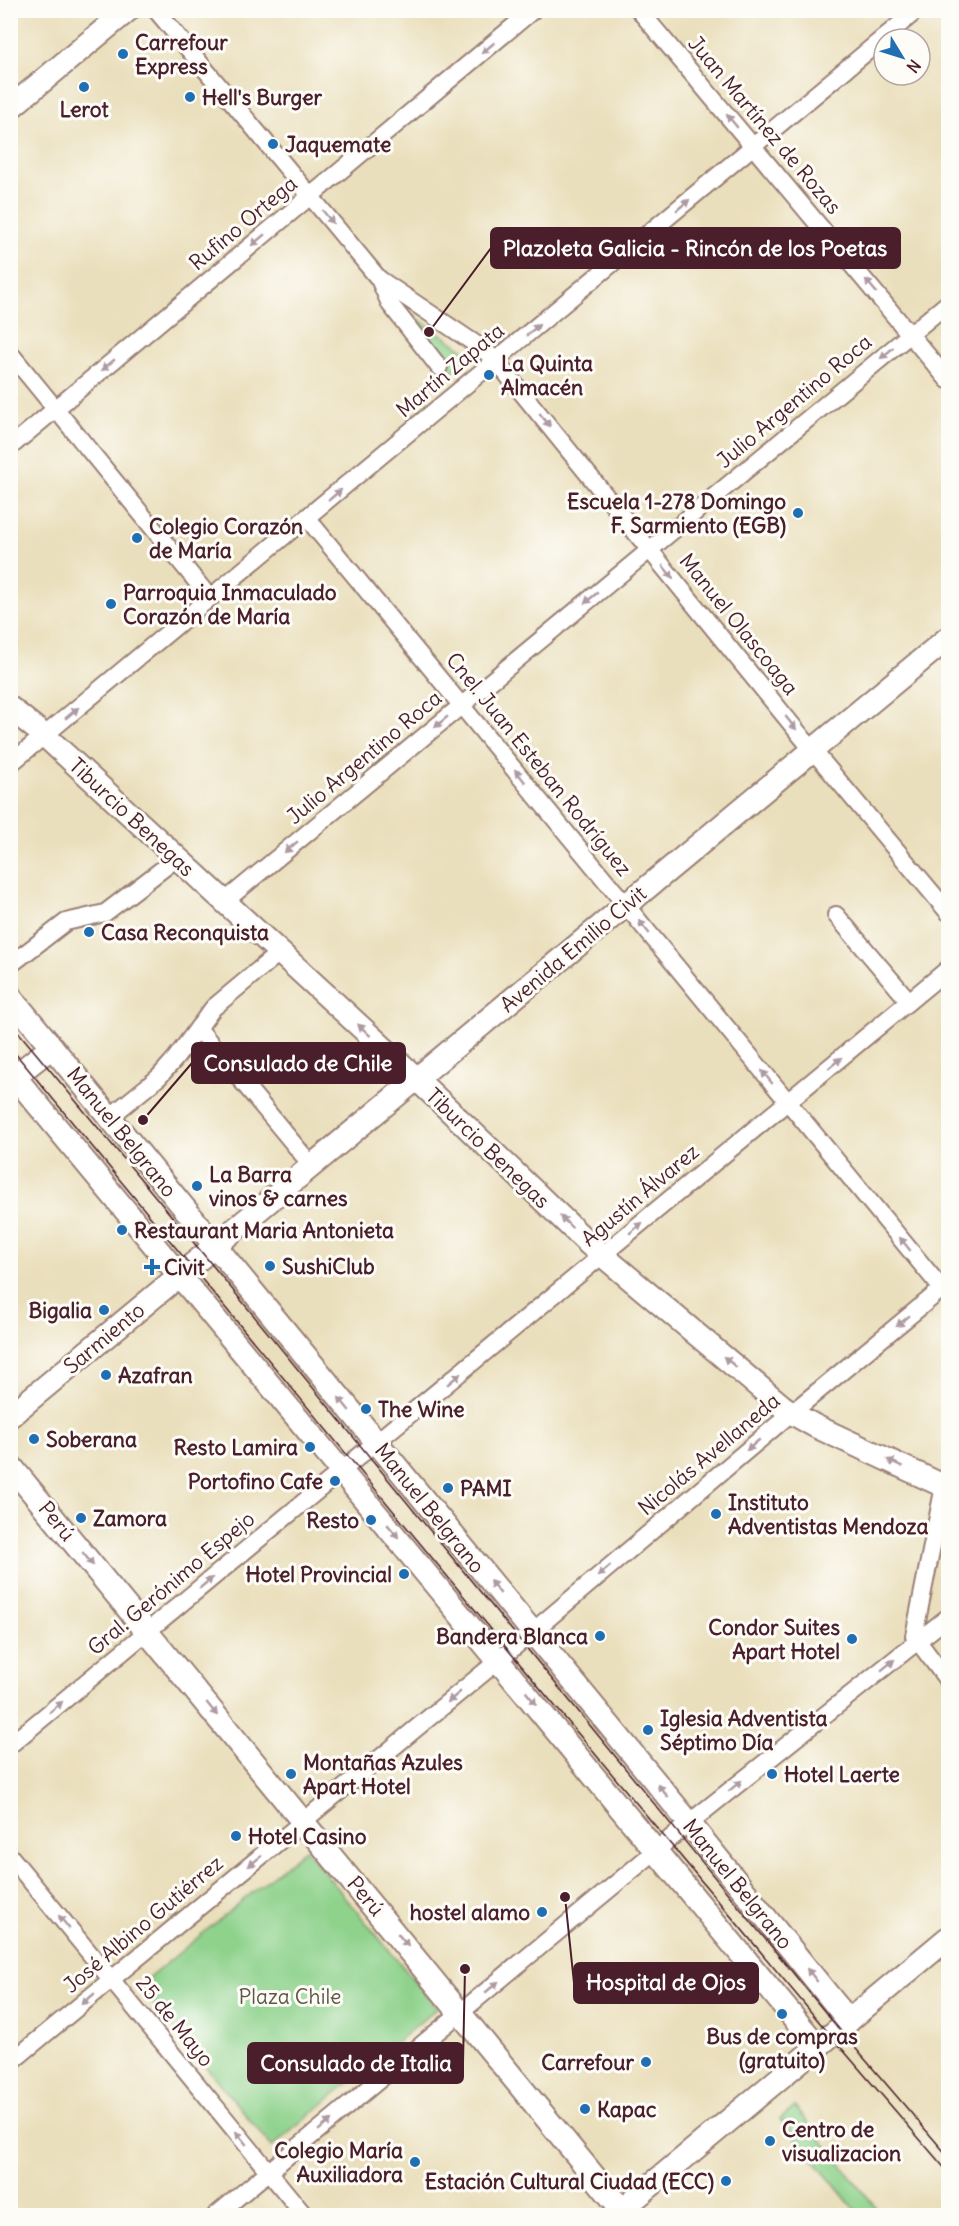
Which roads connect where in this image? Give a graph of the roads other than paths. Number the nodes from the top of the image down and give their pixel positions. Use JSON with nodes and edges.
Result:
{"nodes":[{"id":1,"x":128,"y":10,"type":"edge"},
{"id":2,"x":156,"y":10,"type":"edge"},
{"id":3,"x":533,"y":10,"type":"edge"},
{"id":4,"x":639,"y":10,"type":"edge"},
{"id":5,"x":918,"y":10,"type":"edge"},
{"id":6,"x":10,"y":108,"type":"edge"},
{"id":7,"x":753,"y":147,"type":"junction"},
{"id":8,"x":311,"y":195,"type":"junction"},
{"id":9,"x":379,"y":279,"type":"junction"},
{"id":10,"x":948,"y":303,"type":"edge"},
{"id":11,"x":910,"y":334,"type":"junction"},
{"id":12,"x":10,"y":353,"type":"edge"},
{"id":13,"x":496,"y":361,"type":"junction"},
{"id":14,"x":439,"y":368,"type":"dead end"},
{"id":15,"x":948,"y":380,"type":"edge"},
{"id":16,"x":57,"y":409,"type":"junction"},
{"id":17,"x":10,"y":447,"type":"edge"},
{"id":18,"x":307,"y":518,"type":"junction"},
{"id":19,"x":650,"y":550,"type":"junction"},
{"id":20,"x":210,"y":598,"type":"junction"},
{"id":21,"x":948,"y":638,"type":"edge"},
{"id":22,"x":462,"y":705,"type":"junction"},
{"id":23,"x":10,"y":708,"type":"edge"},
{"id":24,"x":45,"y":736,"type":"junction"},
{"id":25,"x":813,"y":750,"type":"junction"},
{"id":26,"x":10,"y":764,"type":"edge"},
{"id":27,"x":177,"y":858,"type":"junction"},
{"id":28,"x":224,"y":902,"type":"junction"},
{"id":29,"x":626,"y":905,"type":"junction"},
{"id":30,"x":948,"y":912,"type":"edge"},
{"id":31,"x":836,"y":915,"type":"dead end"},
{"id":32,"x":280,"y":952,"type":"junction"},
{"id":33,"x":10,"y":965,"type":"edge"},
{"id":34,"x":948,"y":969,"type":"edge"},
{"id":35,"x":10,"y":996,"type":"edge"},
{"id":36,"x":909,"y":1001,"type":"junction"},
{"id":37,"x":198,"y":1028,"type":"junction"},
{"id":38,"x":52,"y":1047,"type":"junction"},
{"id":39,"x":12,"y":1076,"type":"edge"},
{"id":40,"x":417,"y":1079,"type":"junction"},
{"id":41,"x":788,"y":1102,"type":"junction"},
{"id":42,"x":110,"y":1118,"type":"junction"},
{"id":43,"x":312,"y":1166,"type":"junction"},
{"id":44,"x":207,"y":1253,"type":"junction"},
{"id":45,"x":603,"y":1255,"type":"junction"},
{"id":46,"x":180,"y":1275,"type":"junction"},
{"id":47,"x":945,"y":1286,"type":"edge"},
{"id":48,"x":792,"y":1413,"type":"junction"},
{"id":49,"x":10,"y":1416,"type":"edge"},
{"id":50,"x":359,"y":1456,"type":"junction"},
{"id":51,"x":10,"y":1465,"type":"edge"},
{"id":52,"x":946,"y":1487,"type":"edge"},
{"id":53,"x":948,"y":1617,"type":"edge"},
{"id":54,"x":148,"y":1632,"type":"junction"},
{"id":55,"x":532,"y":1632,"type":"junction"},
{"id":56,"x":917,"y":1642,"type":"junction"},
{"id":57,"x":499,"y":1660,"type":"junction"},
{"id":58,"x":948,"y":1681,"type":"edge"},
{"id":59,"x":10,"y":1745,"type":"edge"},
{"id":60,"x":304,"y":1821,"type":"junction"},
{"id":61,"x":673,"y":1837,"type":"junction"},
{"id":62,"x":10,"y":1856,"type":"edge"},
{"id":63,"x":948,"y":1938,"type":"edge"},
{"id":64,"x":112,"y":1979,"type":"junction"},
{"id":65,"x":462,"y":2012,"type":"junction"},
{"id":66,"x":842,"y":2026,"type":"junction"},
{"id":67,"x":818,"y":2047,"type":"junction"},
{"id":68,"x":10,"y":2063,"type":"edge"},
{"id":69,"x":269,"y":2171,"type":"junction"},
{"id":70,"x":622,"y":2213,"type":"edge"},
{"id":71,"x":216,"y":2216,"type":"edge"},
{"id":72,"x":305,"y":2216,"type":"edge"}],
"edges":[{"from":1,"to":6,"type":"street"},
{"from":2,"to":8,"type":"street","name":"Manuel Olascoaga"},
{"from":3,"to":8,"type":"street","name":"Rufino Ortega","one_way":true},
{"from":7,"to":4,"type":"street","name":"Juan Martínez de Rozas","one_way":true},
{"from":5,"to":7,"type":"street","name":"Martín Zapata"},
{"from":11,"to":7,"type":"street","name":"Juan Martínez de Rozas","one_way":true},
{"from":13,"to":7,"type":"street","name":"Martín Zapata","one_way":true},
{"from":8,"to":9,"type":"street","name":"Manuel Olascoaga","one_way":true},
{"from":8,"to":16,"type":"street","name":"Rufino Ortega","one_way":true},
{"from":9,"to":13,"type":"street","name":"Manuel Olascoaga"},
{"from":9,"to":14,"type":"street","name":"Manuel Olascoaga"},
{"from":10,"to":11,"type":"street","name":"Julio Argentino Roca"},
{"from":11,"to":15,"type":"street","name":"Juan Martínez de Rozas"},
{"from":11,"to":19,"type":"street","name":"Julio Argentino Roca","one_way":true},
{"from":12,"to":16,"type":"street"},
{"from":18,"to":13,"type":"street","name":"Martín Zapata","one_way":true},
{"from":13,"to":19,"type":"street","name":"Manuel Olascoaga","one_way":true},
{"from":16,"to":17,"type":"street","name":"Rufino Ortega"},
{"from":16,"to":20,"type":"street"},
{"from":18,"to":20,"type":"street","name":"Martín Zapata"},
{"from":18,"to":22,"type":"street","name":"Cnel. Juan Esteban Rodríguez"},
{"from":19,"to":22,"type":"street","name":"Julio Argentino Roca","one_way":true},
{"from":19,"to":25,"type":"street","name":"Manuel Olascoaga","one_way":true},
{"from":24,"to":20,"type":"street","name":"Martín Zapata","one_way":true},
{"from":21,"to":25,"type":"street","name":"Avenida Emilio Civit"},
{"from":22,"to":28,"type":"street","name":"Julio Argentino Roca","one_way":true},
{"from":29,"to":22,"type":"street","name":"Cnel. Juan Esteban Rodríguez","one_way":true},
{"from":23,"to":24,"type":"street","name":"Tiburcio Benegas"},
{"from":24,"to":26,"type":"street","name":"Martín Zapata"},
{"from":24,"to":27,"type":"street","name":"Tiburcio Benegas"},
{"from":25,"to":29,"type":"street","name":"Avenida Emilio Civit"},
{"from":25,"to":30,"type":"street","name":"Manuel Olascoaga"},
{"from":27,"to":28,"type":"street","name":"Tiburcio Benegas"},
{"from":27,"to":33,"type":"street"},
{"from":28,"to":32,"type":"street","name":"Tiburcio Benegas"},
{"from":29,"to":40,"type":"street","name":"Avenida Emilio Civit"},
{"from":41,"to":29,"type":"street","name":"Cnel. Juan Esteban Rodríguez","one_way":true},
{"from":31,"to":36,"type":"street"},
{"from":32,"to":37,"type":"street"},
{"from":40,"to":32,"type":"street","name":"Tiburcio Benegas","one_way":true},
{"from":34,"to":36,"type":"street","name":"Agustín Álvarez"},
{"from":35,"to":38,"type":"street","name":"Manuel Belgrano"},
{"from":41,"to":36,"type":"street","name":"Agustín Álvarez","one_way":true},
{"from":37,"to":42,"type":"street"},
{"from":37,"to":43,"type":"street"},
{"from":38,"to":39,"type":"street"},
{"from":38,"to":42,"type":"street","name":"Manuel Belgrano"},
{"from":39,"to":46,"type":"street","name":"Manuel Belgrano"},
{"from":40,"to":43,"type":"street","name":"Avenida Emilio Civit"},
{"from":45,"to":40,"type":"street","name":"Tiburcio Benegas","one_way":true},
{"from":45,"to":41,"type":"street","name":"Agustín Álvarez","one_way":true},
{"from":47,"to":41,"type":"street","name":"Cnel. Juan Esteban Rodríguez","one_way":true},
{"from":42,"to":44,"type":"street","name":"Manuel Belgrano"},
{"from":43,"to":44,"type":"street","name":"Avenida Emilio Civit"},
{"from":44,"to":46,"type":"street","name":"Sarmiento"},
{"from":50,"to":44,"type":"street","name":"Manuel Belgrano","one_way":true},
{"from":48,"to":45,"type":"street","name":"Tiburcio Benegas","one_way":true},
{"from":50,"to":45,"type":"street","name":"Agustín Álvarez","one_way":true},
{"from":46,"to":49,"type":"street","name":"Sarmiento"},
{"from":46,"to":50,"type":"street","name":"Manuel Belgrano"},
{"from":47,"to":48,"type":"street","name":"Nicolás Avellaneda","one_way":true},
{"from":52,"to":48,"type":"street","name":"Tiburcio Benegas","one_way":true},
{"from":48,"to":55,"type":"street","name":"Nicolás Avellaneda","one_way":true},
{"from":54,"to":50,"type":"street","name":"Gral. Gerónimo Espejo","one_way":true},
{"from":55,"to":50,"type":"street","name":"Manuel Belgrano","one_way":true},
{"from":50,"to":57,"type":"street","name":"Manuel Belgrano","one_way":true},
{"from":51,"to":54,"type":"street","name":"Perú","one_way":true},
{"from":52,"to":56,"type":"street"},
{"from":53,"to":56,"type":"street"},
{"from":59,"to":54,"type":"street","name":"Gral. Gerónimo Espejo","one_way":true},
{"from":54,"to":60,"type":"street","name":"Perú","one_way":true},
{"from":55,"to":57,"type":"street","name":"Nicolás Avellaneda"},
{"from":61,"to":55,"type":"street","name":"Manuel Belgrano","one_way":true},
{"from":56,"to":58,"type":"street"},
{"from":61,"to":56,"type":"street","one_way":true},
{"from":57,"to":60,"type":"street","name":"José Albino Gutiérrez","one_way":true},
{"from":57,"to":61,"type":"street","name":"Manuel Belgrano","one_way":true},
{"from":60,"to":64,"type":"street","name":"José Albino Gutiérrez","one_way":true},
{"from":60,"to":65,"type":"street","name":"Perú","one_way":true},
{"from":65,"to":61,"type":"street","one_way":true},
{"from":66,"to":61,"type":"street","name":"Manuel Belgrano","one_way":true},
{"from":61,"to":67,"type":"street","name":"Manuel Belgrano"},
{"from":64,"to":62,"type":"street","name":"25 de Mayo","one_way":true},
{"from":63,"to":66,"type":"street"},
{"from":64,"to":68,"type":"street","name":"José Albino Gutiérrez","one_way":true},
{"from":69,"to":64,"type":"street","name":"25 de Mayo","one_way":true},
{"from":69,"to":65,"type":"street","one_way":true},
{"from":65,"to":70,"type":"street","name":"Perú"},
{"from":66,"to":67,"type":"street"},
{"from":67,"to":70,"type":"street"},
{"from":69,"to":71,"type":"street"},
{"from":69,"to":72,"type":"street","name":"25 de Mayo"}]}
